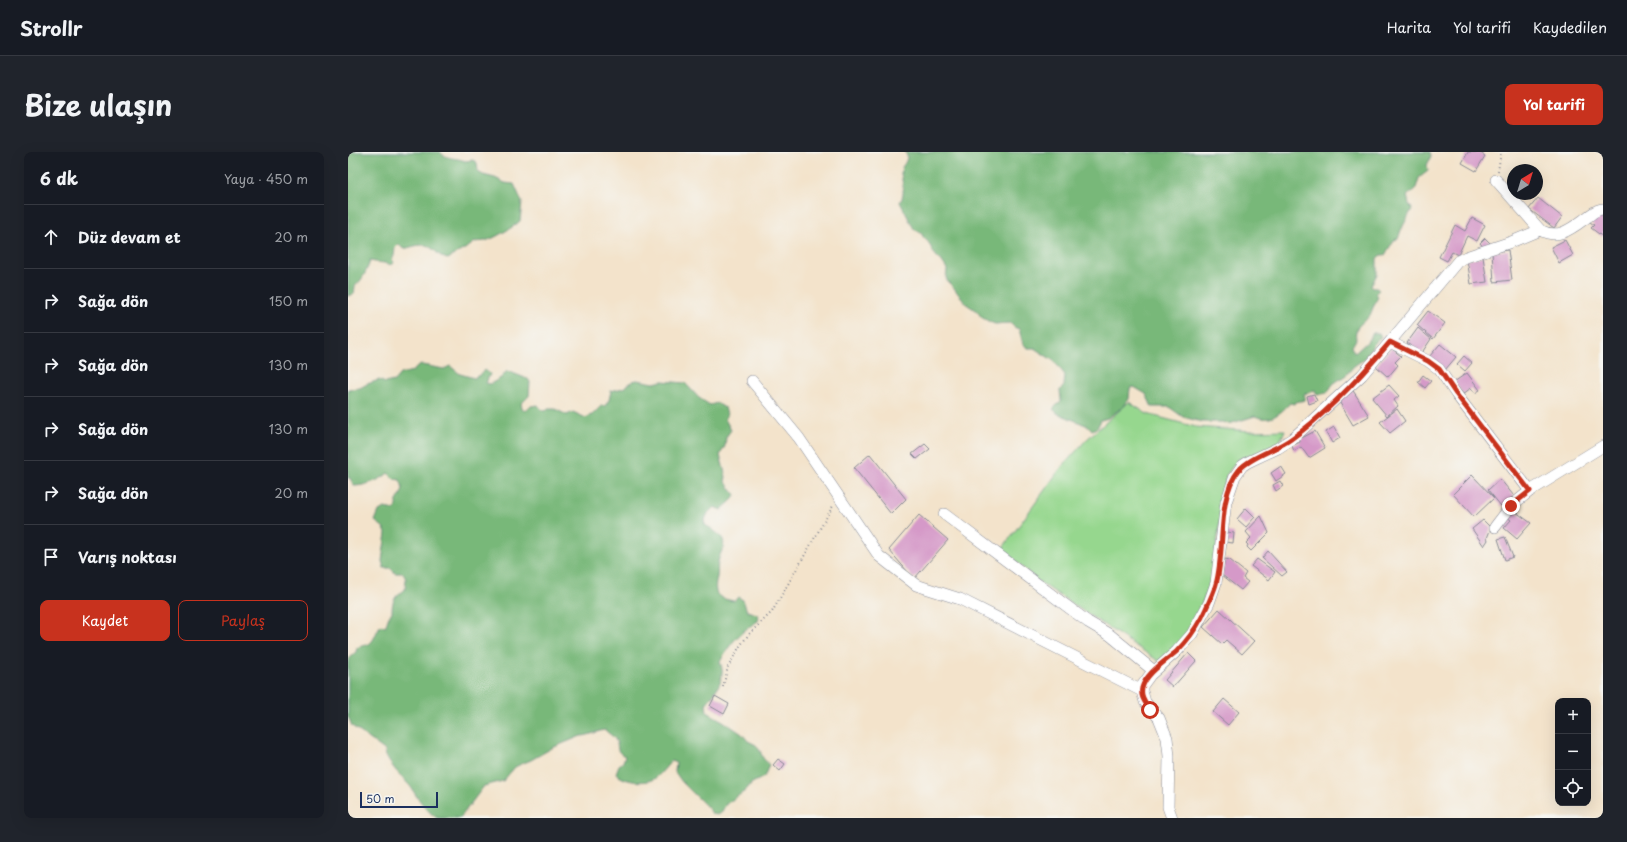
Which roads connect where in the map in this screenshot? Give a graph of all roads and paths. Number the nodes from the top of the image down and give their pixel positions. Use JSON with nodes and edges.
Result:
{"nodes":[{"id":1,"x":1501,"y":152,"type":"edge"},
{"id":2,"x":1496,"y":180,"type":"joint"},
{"id":3,"x":1603,"y":209,"type":"edge"},
{"id":4,"x":1540,"y":230,"type":"junction"},
{"id":5,"x":1390,"y":342,"type":"junction"},
{"id":6,"x":752,"y":381,"type":"dead end"},
{"id":7,"x":1603,"y":446,"type":"edge"},
{"id":8,"x":1530,"y":491,"type":"junction"},
{"id":9,"x":839,"y":497,"type":"junction"},
{"id":10,"x":944,"y":514,"type":"dead end"},
{"id":11,"x":1495,"y":527,"type":"dead end"},
{"id":12,"x":1154,"y":671,"type":"junction"},
{"id":13,"x":723,"y":687,"type":"dead end"},
{"id":14,"x":1142,"y":692,"type":"junction"},
{"id":15,"x":1172,"y":818,"type":"edge"}],
"edges":[{"from":1,"to":2,"type":"path"},
{"from":2,"to":4,"type":"street"},
{"from":3,"to":4,"type":"street"},
{"from":4,"to":5,"type":"street"},
{"from":5,"to":8,"type":"street"},
{"from":5,"to":12,"type":"street"},
{"from":6,"to":9,"type":"street"},
{"from":7,"to":8,"type":"street"},
{"from":8,"to":11,"type":"street"},
{"from":9,"to":13,"type":"path"},
{"from":9,"to":14,"type":"street"},
{"from":10,"to":12,"type":"street"},
{"from":12,"to":14,"type":"street"},
{"from":14,"to":15,"type":"street"}]}
